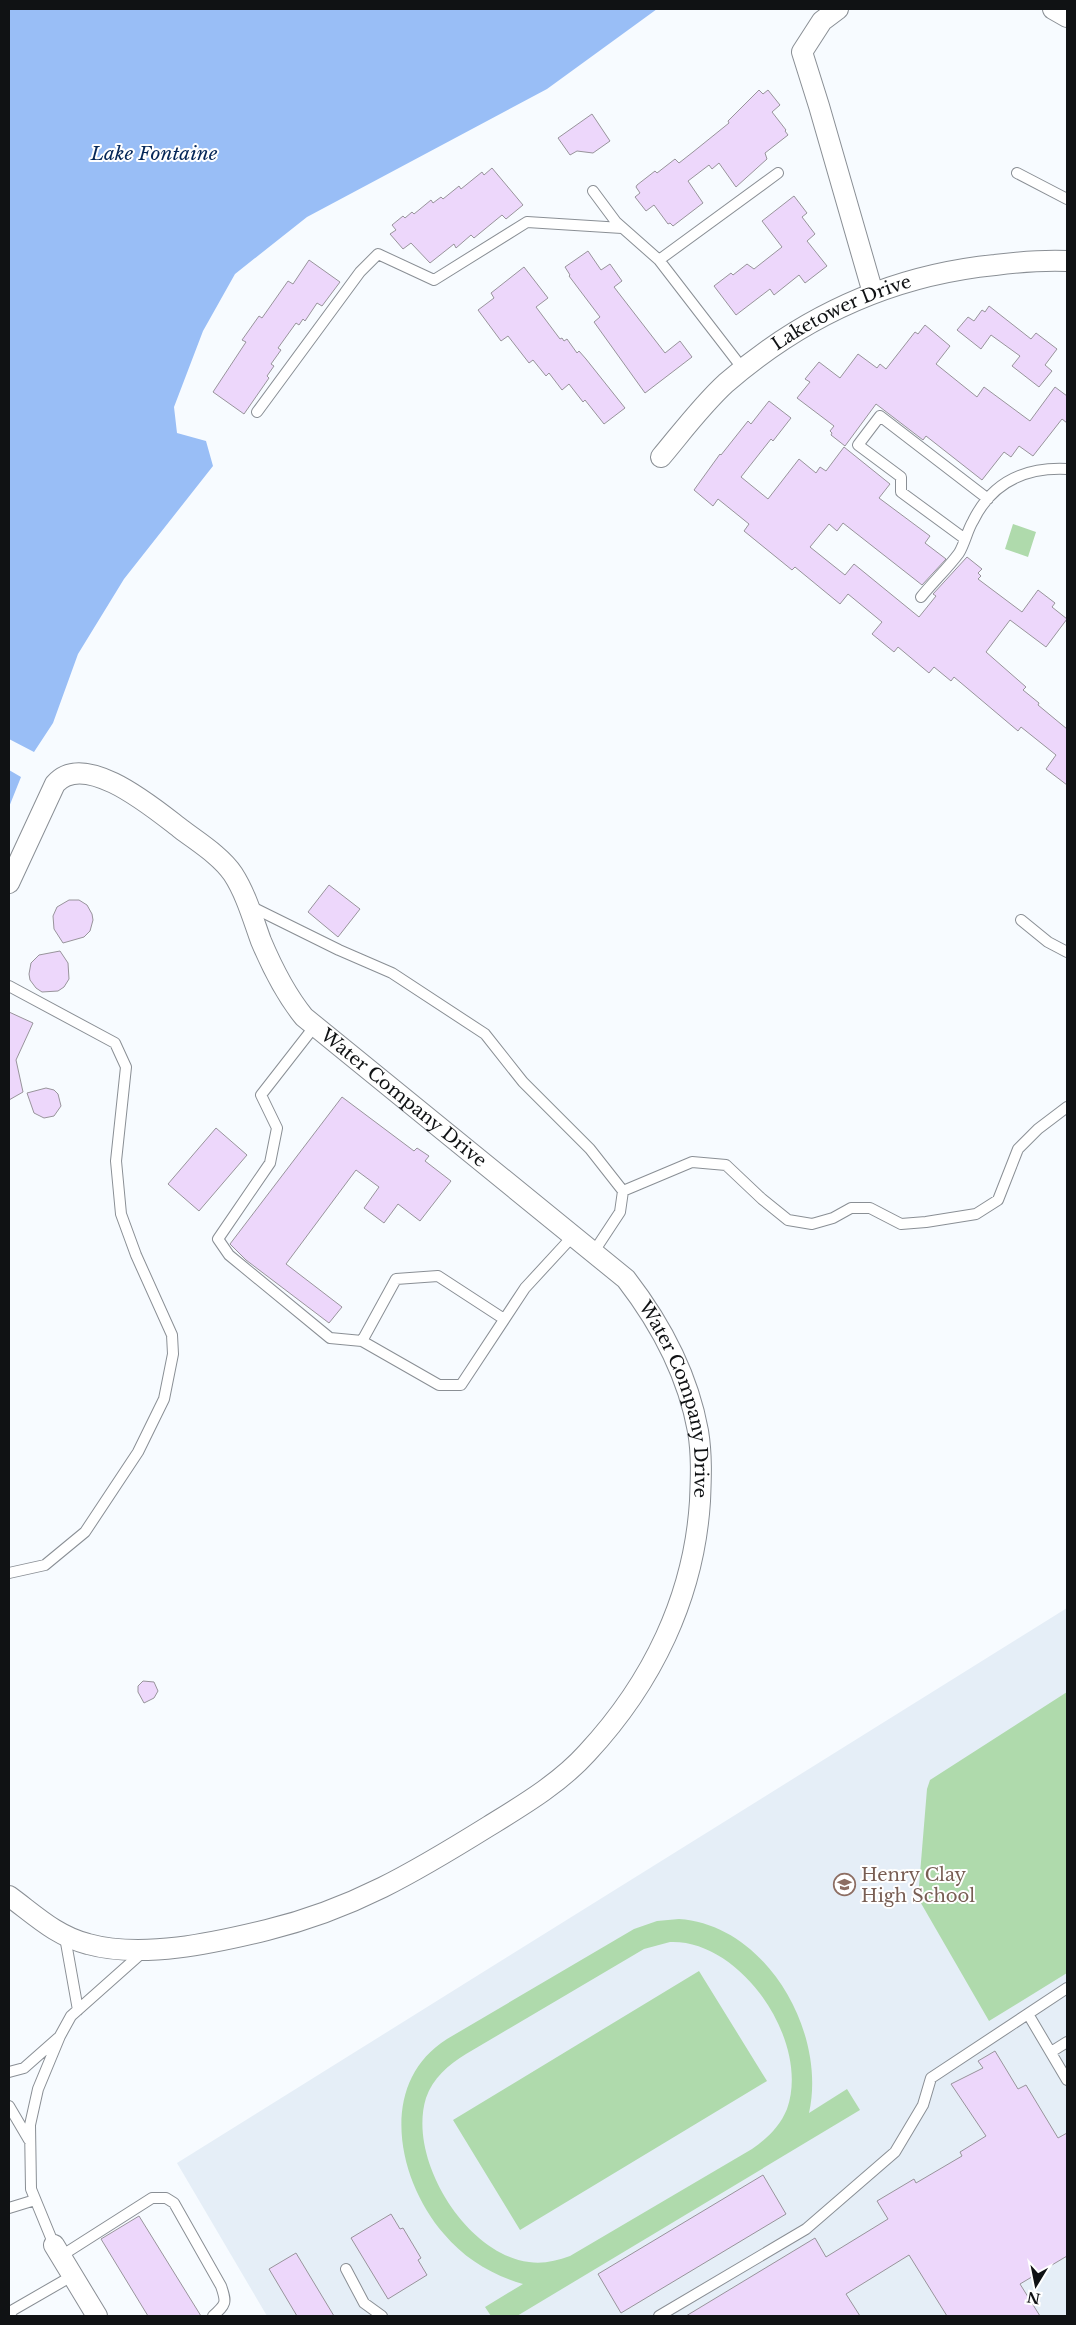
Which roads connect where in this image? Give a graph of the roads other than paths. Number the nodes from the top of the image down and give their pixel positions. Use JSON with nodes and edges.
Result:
{"nodes":[{"id":1,"x":838,"y":9,"type":"edge"},
{"id":2,"x":1054,"y":9,"type":"edge"},
{"id":3,"x":1067,"y":17,"type":"edge"},
{"id":4,"x":778,"y":172,"type":"dead end"},
{"id":5,"x":1017,"y":174,"type":"dead end"},
{"id":6,"x":592,"y":191,"type":"dead end"},
{"id":7,"x":1067,"y":199,"type":"edge"},
{"id":8,"x":622,"y":228,"type":"junction"},
{"id":9,"x":659,"y":260,"type":"junction"},
{"id":10,"x":1067,"y":261,"type":"edge"},
{"id":11,"x":873,"y":293,"type":"junction"},
{"id":12,"x":743,"y":369,"type":"junction"},
{"id":13,"x":257,"y":412,"type":"dead end"},
{"id":14,"x":661,"y":457,"type":"dead end"},
{"id":15,"x":1067,"y":469,"type":"edge"},
{"id":16,"x":988,"y":499,"type":"junction"},
{"id":17,"x":965,"y":539,"type":"junction"},
{"id":18,"x":921,"y":597,"type":"dead end"},
{"id":19,"x":9,"y":883,"type":"edge"},
{"id":20,"x":247,"y":904,"type":"junction"},
{"id":21,"x":1021,"y":920,"type":"dead end"},
{"id":22,"x":1067,"y":952,"type":"edge"},
{"id":23,"x":9,"y":986,"type":"edge"},
{"id":24,"x":314,"y":1027,"type":"junction"},
{"id":25,"x":1067,"y":1107,"type":"edge"},
{"id":26,"x":623,"y":1192,"type":"junction"},
{"id":27,"x":572,"y":1237,"type":"junction"},
{"id":28,"x":593,"y":1253,"type":"junction"},
{"id":29,"x":504,"y":1318,"type":"junction"},
{"id":30,"x":362,"y":1341,"type":"junction"},
{"id":31,"x":9,"y":1573,"type":"edge"},
{"id":32,"x":9,"y":1896,"type":"edge"},
{"id":33,"x":66,"y":1937,"type":"junction"},
{"id":34,"x":146,"y":1950,"type":"junction"},
{"id":35,"x":1067,"y":1988,"type":"edge"},
{"id":36,"x":78,"y":2010,"type":"junction"},
{"id":37,"x":1028,"y":2014,"type":"junction"},
{"id":38,"x":60,"y":2036,"type":"junction"},
{"id":39,"x":1067,"y":2042,"type":"edge"},
{"id":40,"x":1051,"y":2052,"type":"junction"},
{"id":41,"x":9,"y":2072,"type":"edge"},
{"id":42,"x":1067,"y":2080,"type":"edge"},
{"id":43,"x":9,"y":2106,"type":"edge"},
{"id":44,"x":30,"y":2140,"type":"junction"},
{"id":45,"x":36,"y":2200,"type":"junction"},
{"id":46,"x":9,"y":2208,"type":"edge"},
{"id":47,"x":57,"y":2250,"type":"junction"},
{"id":48,"x":346,"y":2269,"type":"dead end"},
{"id":49,"x":72,"y":2276,"type":"junction"},
{"id":50,"x":9,"y":2316,"type":"edge"},
{"id":51,"x":97,"y":2316,"type":"edge"},
{"id":52,"x":213,"y":2316,"type":"edge"},
{"id":53,"x":382,"y":2316,"type":"edge"},
{"id":54,"x":658,"y":2316,"type":"edge"}],
"edges":[{"from":1,"to":11,"type":"street"},
{"from":2,"to":3,"type":"street"},
{"from":4,"to":9,"type":"lane"},
{"from":5,"to":7,"type":"lane"},
{"from":6,"to":8,"type":"lane"},
{"from":8,"to":9,"type":"lane"},
{"from":8,"to":13,"type":"lane"},
{"from":9,"to":12,"type":"lane"},
{"from":10,"to":11,"type":"street","name":"Laketower Drive"},
{"from":11,"to":12,"type":"street","name":"Laketower Drive"},
{"from":12,"to":14,"type":"street","name":"Laketower Drive"},
{"from":15,"to":16,"type":"lane"},
{"from":16,"to":17,"type":"lane"},
{"from":16,"to":17,"type":"lane"},
{"from":17,"to":18,"type":"lane"},
{"from":19,"to":20,"type":"street","name":"Water Company Drive"},
{"from":20,"to":24,"type":"street","name":"Water Company Drive"},
{"from":20,"to":26,"type":"lane"},
{"from":21,"to":22,"type":"lane"},
{"from":23,"to":31,"type":"lane"},
{"from":24,"to":27,"type":"street","name":"Water Company Drive"},
{"from":24,"to":30,"type":"lane"},
{"from":25,"to":26,"type":"lane"},
{"from":26,"to":28,"type":"lane"},
{"from":27,"to":28,"type":"street","name":"Water Company Drive"},
{"from":27,"to":29,"type":"lane"},
{"from":28,"to":34,"type":"street","name":"Water Company Drive"},
{"from":29,"to":30,"type":"lane"},
{"from":29,"to":30,"type":"lane"},
{"from":32,"to":33,"type":"street","name":"Water Company Drive"},
{"from":33,"to":34,"type":"street","name":"Water Company Drive"},
{"from":33,"to":36,"type":"lane"},
{"from":34,"to":36,"type":"lane"},
{"from":35,"to":37,"type":"lane"},
{"from":36,"to":38,"type":"lane"},
{"from":37,"to":40,"type":"lane"},
{"from":37,"to":54,"type":"lane"},
{"from":38,"to":41,"type":"lane"},
{"from":38,"to":44,"type":"lane"},
{"from":39,"to":40,"type":"lane"},
{"from":40,"to":42,"type":"lane"},
{"from":43,"to":44,"type":"lane"},
{"from":44,"to":45,"type":"lane"},
{"from":45,"to":46,"type":"lane"},
{"from":45,"to":47,"type":"lane"},
{"from":47,"to":49,"type":"street"},
{"from":47,"to":52,"type":"lane"},
{"from":48,"to":53,"type":"lane"},
{"from":49,"to":50,"type":"lane"},
{"from":49,"to":51,"type":"street"}]}
